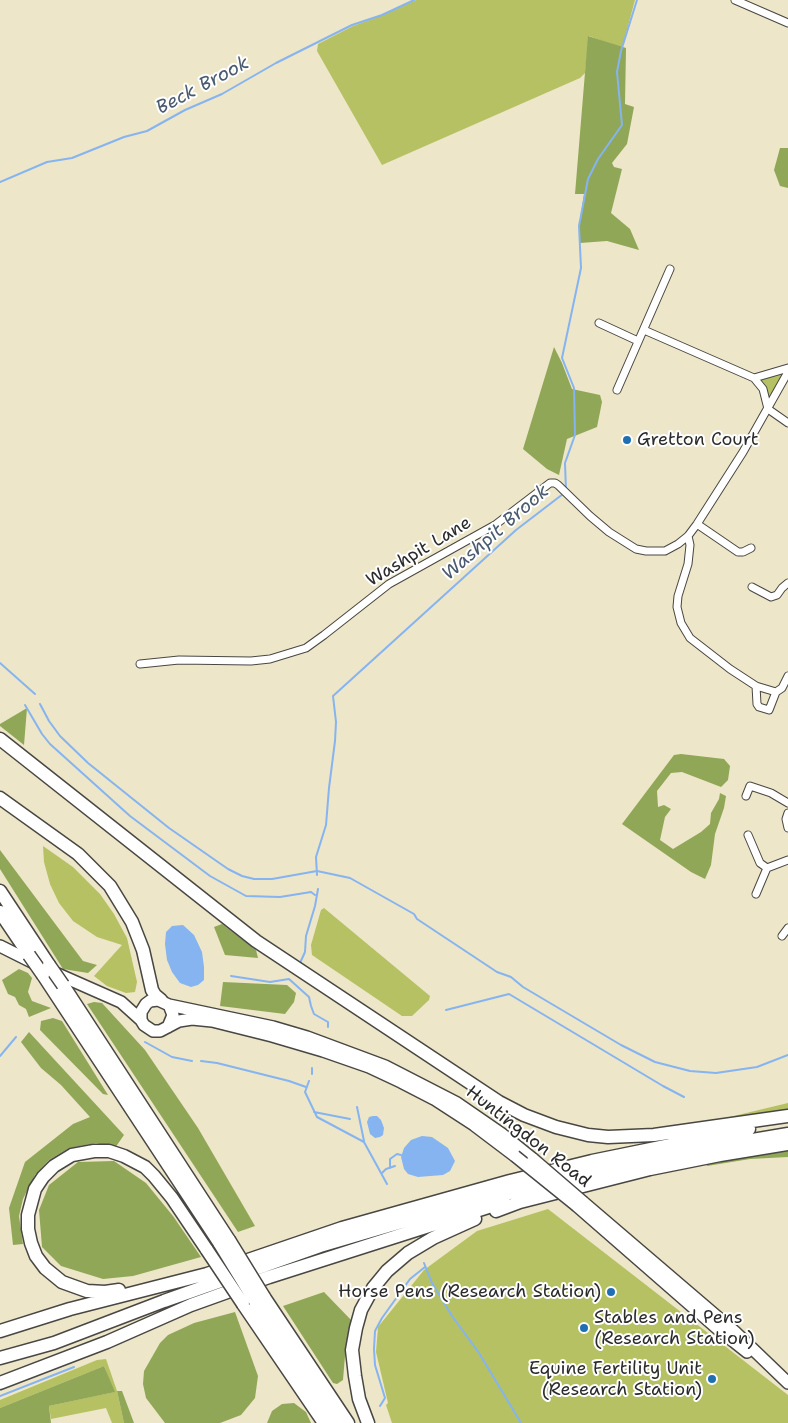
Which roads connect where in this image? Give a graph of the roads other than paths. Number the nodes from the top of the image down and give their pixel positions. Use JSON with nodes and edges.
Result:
{"nodes":[{"id":1,"x":735,"y":0,"type":"edge"},
{"id":2,"x":788,"y":22,"type":"edge"},
{"id":3,"x":670,"y":269,"type":"dead end"},
{"id":4,"x":599,"y":323,"type":"dead end"},
{"id":5,"x":644,"y":330,"type":"junction"},
{"id":6,"x":638,"y":341,"type":"junction"},
{"id":7,"x":788,"y":368,"type":"edge"},
{"id":8,"x":788,"y":372,"type":"edge"},
{"id":9,"x":754,"y":378,"type":"junction"},
{"id":10,"x":618,"y":390,"type":"dead end"},
{"id":11,"x":768,"y":409,"type":"junction"},
{"id":12,"x":788,"y":422,"type":"edge"},
{"id":13,"x":697,"y":524,"type":"junction"},
{"id":14,"x":688,"y":536,"type":"junction"},
{"id":15,"x":752,"y":548,"type":"dead end"},
{"id":16,"x":788,"y":583,"type":"edge"},
{"id":17,"x":752,"y":587,"type":"dead end"},
{"id":18,"x":140,"y":664,"type":"dead end"},
{"id":19,"x":788,"y":676,"type":"edge"},
{"id":20,"x":756,"y":686,"type":"junction"},
{"id":21,"x":776,"y":692,"type":"junction"},
{"id":22,"x":0,"y":739,"type":"edge"},
{"id":23,"x":746,"y":796,"type":"dead end"},
{"id":24,"x":0,"y":798,"type":"edge"},
{"id":25,"x":788,"y":803,"type":"edge"},
{"id":26,"x":788,"y":813,"type":"edge"},
{"id":27,"x":788,"y":828,"type":"edge"},
{"id":28,"x":748,"y":835,"type":"dead end"},
{"id":29,"x":788,"y":860,"type":"edge"},
{"id":30,"x":768,"y":868,"type":"junction"},
{"id":31,"x":0,"y":891,"type":"edge"},
{"id":32,"x":756,"y":894,"type":"dead end"},
{"id":33,"x":0,"y":912,"type":"edge"},
{"id":34,"x":788,"y":928,"type":"edge"},
{"id":35,"x":782,"y":936,"type":"dead end"},
{"id":36,"x":0,"y":946,"type":"edge"},
{"id":37,"x":46,"y":970,"type":"junction"},
{"id":38,"x":121,"y":1002,"type":"junction"},
{"id":39,"x":165,"y":1003,"type":"junction"},
{"id":40,"x":146,"y":1004,"type":"junction"},
{"id":41,"x":142,"y":1020,"type":"junction"},
{"id":42,"x":168,"y":1027,"type":"junction"},
{"id":43,"x":788,"y":1116,"type":"edge"},
{"id":44,"x":788,"y":1122,"type":"edge"},
{"id":45,"x":788,"y":1134,"type":"edge"},
{"id":46,"x":788,"y":1144,"type":"edge"},
{"id":47,"x":574,"y":1176,"type":"junction"},
{"id":48,"x":580,"y":1204,"type":"junction"},
{"id":49,"x":224,"y":1242,"type":"junction"},
{"id":50,"x":288,"y":1246,"type":"junction"},
{"id":51,"x":320,"y":1246,"type":"junction"},
{"id":52,"x":254,"y":1300,"type":"junction"},
{"id":53,"x":191,"y":1305,"type":"junction"},
{"id":54,"x":0,"y":1331,"type":"edge"},
{"id":55,"x":0,"y":1358,"type":"edge"},
{"id":56,"x":0,"y":1383,"type":"edge"},
{"id":57,"x":788,"y":1383,"type":"edge"},
{"id":58,"x":324,"y":1423,"type":"edge"},
{"id":59,"x":336,"y":1423,"type":"edge"},
{"id":60,"x":348,"y":1423,"type":"edge"},
{"id":61,"x":368,"y":1423,"type":"edge"}],
"edges":[{"from":1,"to":2,"type":"street"},
{"from":3,"to":5,"type":"street"},
{"from":4,"to":6,"type":"street"},
{"from":5,"to":6,"type":"street"},
{"from":5,"to":9,"type":"street"},
{"from":6,"to":10,"type":"street"},
{"from":7,"to":9,"type":"street"},
{"from":8,"to":11,"type":"street"},
{"from":9,"to":11,"type":"street"},
{"from":11,"to":12,"type":"street"},
{"from":11,"to":13,"type":"street"},
{"from":13,"to":14,"type":"street"},
{"from":13,"to":15,"type":"street"},
{"from":14,"to":18,"type":"street","name":"Washpit Lane"},
{"from":14,"to":20,"type":"street"},
{"from":16,"to":17,"type":"street"},
{"from":19,"to":21,"type":"street"},
{"from":20,"to":21,"type":"street"},
{"from":20,"to":21,"type":"street"},
{"from":22,"to":43,"type":"highway"},
{"from":23,"to":25,"type":"street"},
{"from":24,"to":39,"type":"highway"},
{"from":26,"to":27,"type":"street"},
{"from":28,"to":30,"type":"street"},
{"from":29,"to":30,"type":"street"},
{"from":30,"to":32,"type":"street"},
{"from":31,"to":37,"type":"highway"},
{"from":33,"to":37,"type":"highway","bridge":true},
{"from":34,"to":35,"type":"street"},
{"from":36,"to":38,"type":"main road"},
{"from":37,"to":49,"type":"highway"},
{"from":37,"to":49,"type":"highway","bridge":true},
{"from":38,"to":40,"type":"main road"},
{"from":38,"to":41,"type":"main road"},
{"from":39,"to":40,"type":"main road"},
{"from":39,"to":42,"type":"main road"},
{"from":39,"to":48,"type":"main road","name":"Huntingdon Road","bridge":true},
{"from":40,"to":41,"type":"main road"},
{"from":41,"to":42,"type":"main road"},
{"from":42,"to":48,"type":"main road","name":"Huntingdon Road","bridge":true},
{"from":44,"to":50,"type":"highway"},
{"from":45,"to":47,"type":"highway"},
{"from":46,"to":61,"type":"highway"},
{"from":47,"to":51,"type":"highway"},
{"from":47,"to":53,"type":"highway"},
{"from":48,"to":57,"type":"main road","name":"Huntingdon Road"},
{"from":49,"to":52,"type":"highway","bridge":true},
{"from":50,"to":52,"type":"highway","bridge":true},
{"from":50,"to":54,"type":"highway"},
{"from":51,"to":53,"type":"highway"},
{"from":51,"to":55,"type":"highway"},
{"from":52,"to":58,"type":"highway"},
{"from":52,"to":59,"type":"highway"},
{"from":52,"to":60,"type":"highway"},
{"from":53,"to":56,"type":"highway"}]}
